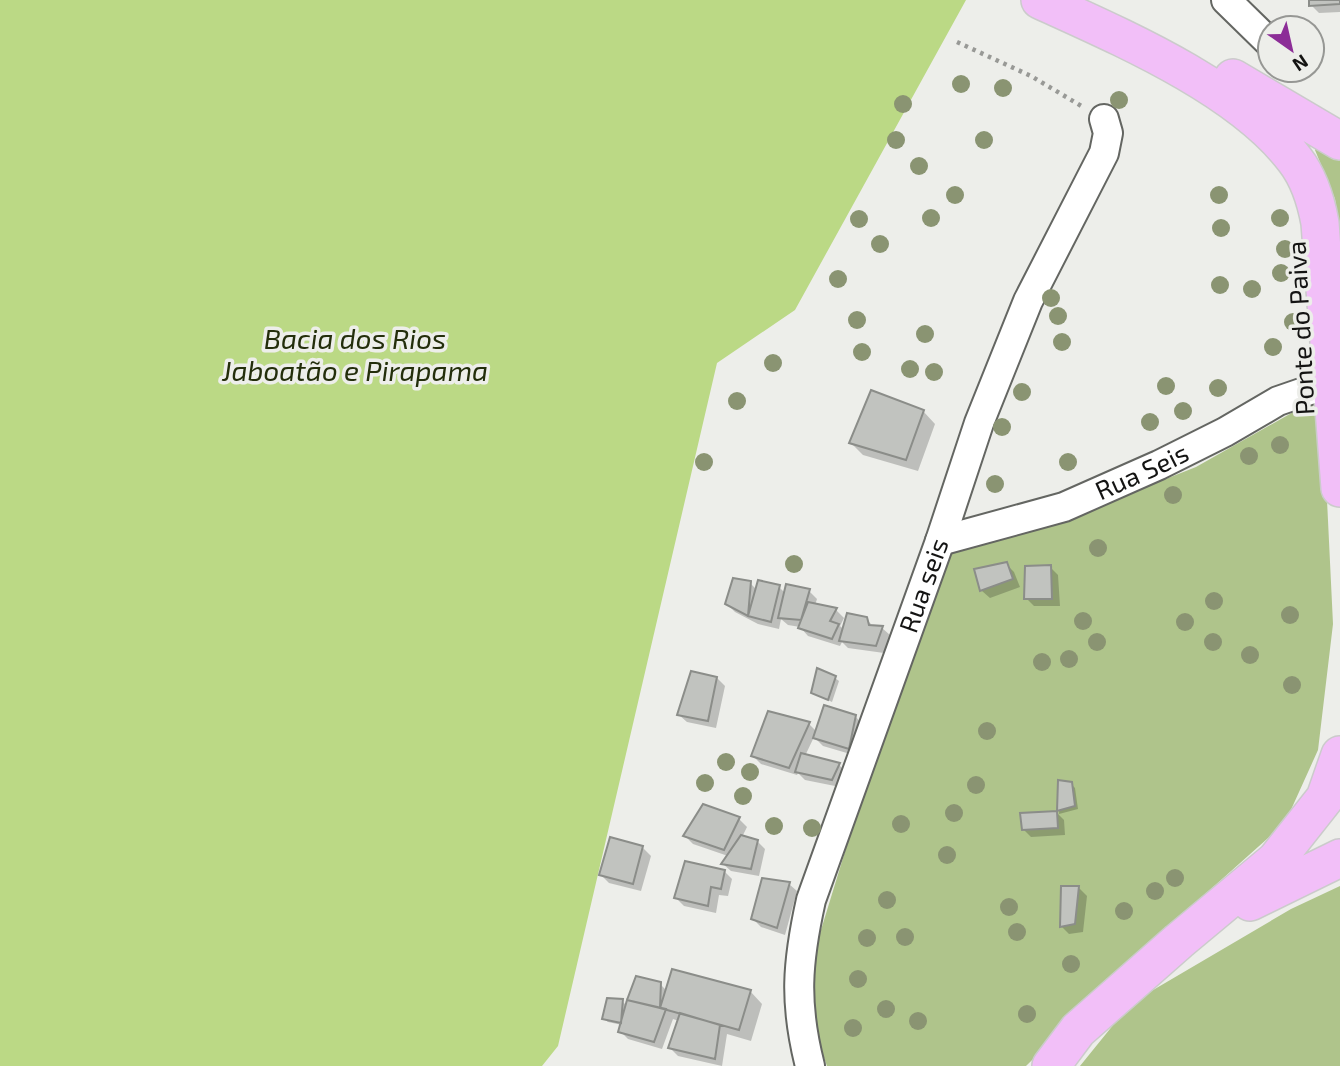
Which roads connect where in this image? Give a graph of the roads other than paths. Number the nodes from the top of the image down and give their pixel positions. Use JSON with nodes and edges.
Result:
{"nodes":[{"id":1,"x":1040,"y":0,"type":"edge"},
{"id":2,"x":1075,"y":0,"type":"edge"},
{"id":3,"x":1226,"y":0,"type":"edge"},
{"id":4,"x":1256,"y":29,"type":"edge"},
{"id":5,"x":1104,"y":120,"type":"road end"},
{"id":6,"x":1340,"y":141,"type":"edge"},
{"id":7,"x":1331,"y":239,"type":"edge"},
{"id":8,"x":1333,"y":382,"type":"junction"},
{"id":9,"x":1340,"y":488,"type":"edge"},
{"id":10,"x":940,"y":541,"type":"junction"},
{"id":11,"x":1340,"y":755,"type":"edge"},
{"id":12,"x":1340,"y":858,"type":"edge"},
{"id":13,"x":1179,"y":941,"type":"junction"},
{"id":14,"x":810,"y":1066,"type":"edge"},
{"id":15,"x":1051,"y":1066,"type":"edge"}],
"edges":[{"from":1,"to":7,"type":"main road"},
{"from":2,"to":6,"type":"main road"},
{"from":3,"to":4,"type":"street"},
{"from":5,"to":10,"type":"street","name":"Rua seis"},
{"from":7,"to":8,"type":"main road"},
{"from":8,"to":9,"type":"main road"},
{"from":8,"to":10,"type":"street","name":"Rua Seis"},
{"from":10,"to":14,"type":"street","name":"Rua seis"},
{"from":11,"to":13,"type":"main road"},
{"from":12,"to":13,"type":"main road"},
{"from":13,"to":15,"type":"main road"}]}
